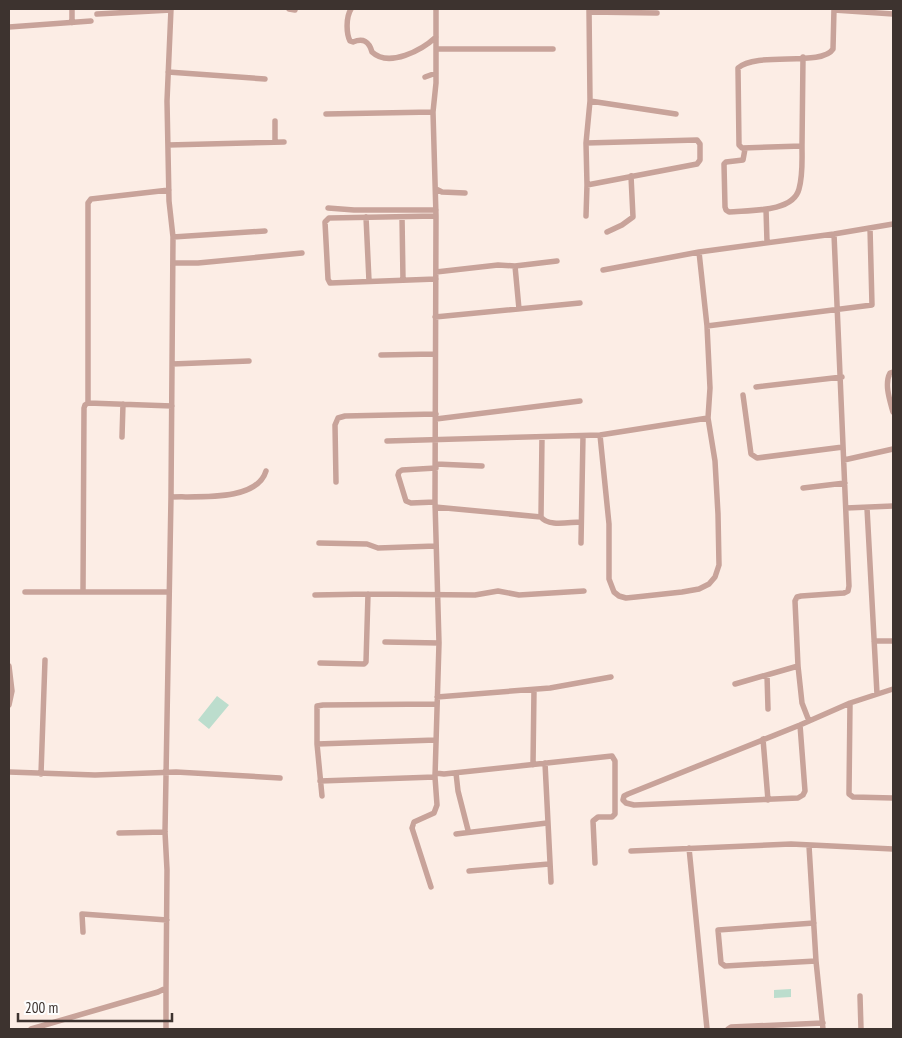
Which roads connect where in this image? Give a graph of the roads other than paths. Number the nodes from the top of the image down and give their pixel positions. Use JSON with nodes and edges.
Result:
{"nodes":[{"id":1,"x":72,"y":9,"type":"edge"},
{"id":2,"x":171,"y":9,"type":"edge"},
{"id":3,"x":351,"y":9,"type":"edge"},
{"id":4,"x":436,"y":9,"type":"edge"},
{"id":5,"x":834,"y":9,"type":"edge"},
{"id":6,"x":589,"y":11,"type":"edge"},
{"id":7,"x":657,"y":13,"type":"dead end"},
{"id":8,"x":97,"y":14,"type":"dead end"},
{"id":9,"x":893,"y":14,"type":"edge"},
{"id":10,"x":91,"y":21,"type":"dead end"},
{"id":11,"x":72,"y":22,"type":"junction"},
{"id":12,"x":9,"y":27,"type":"edge"},
{"id":13,"x":436,"y":37,"type":"junction"},
{"id":14,"x":436,"y":49,"type":"junction"},
{"id":15,"x":554,"y":49,"type":"dead end"},
{"id":16,"x":803,"y":57,"type":"junction"},
{"id":17,"x":168,"y":72,"type":"junction"},
{"id":18,"x":436,"y":73,"type":"junction"},
{"id":19,"x":425,"y":77,"type":"dead end"},
{"id":20,"x":265,"y":79,"type":"dead end"},
{"id":21,"x":590,"y":100,"type":"junction"},
{"id":22,"x":433,"y":112,"type":"junction"},
{"id":23,"x":326,"y":114,"type":"dead end"},
{"id":24,"x":676,"y":114,"type":"dead end"},
{"id":25,"x":275,"y":121,"type":"dead end"},
{"id":26,"x":275,"y":142,"type":"junction"},
{"id":27,"x":284,"y":142,"type":"dead end"},
{"id":28,"x":586,"y":143,"type":"junction"},
{"id":29,"x":168,"y":145,"type":"junction"},
{"id":30,"x":802,"y":146,"type":"junction"},
{"id":31,"x":745,"y":149,"type":"junction"},
{"id":32,"x":631,"y":176,"type":"junction"},
{"id":33,"x":587,"y":185,"type":"junction"},
{"id":34,"x":436,"y":189,"type":"junction"},
{"id":35,"x":169,"y":190,"type":"junction"},
{"id":36,"x":465,"y":193,"type":"dead end"},
{"id":37,"x":328,"y":208,"type":"dead end"},
{"id":38,"x":766,"y":209,"type":"junction"},
{"id":39,"x":436,"y":213,"type":"junction"},
{"id":40,"x":586,"y":216,"type":"dead end"},
{"id":41,"x":366,"y":217,"type":"junction"},
{"id":42,"x":402,"y":217,"type":"junction"},
{"id":43,"x":893,"y":224,"type":"edge"},
{"id":44,"x":870,"y":228,"type":"junction"},
{"id":45,"x":265,"y":231,"type":"dead end"},
{"id":46,"x":607,"y":232,"type":"dead end"},
{"id":47,"x":834,"y":234,"type":"junction"},
{"id":48,"x":173,"y":237,"type":"junction"},
{"id":49,"x":767,"y":242,"type":"junction"},
{"id":50,"x":699,"y":252,"type":"junction"},
{"id":51,"x":302,"y":253,"type":"dead end"},
{"id":52,"x":557,"y":261,"type":"dead end"},
{"id":53,"x":173,"y":264,"type":"junction"},
{"id":54,"x":515,"y":266,"type":"junction"},
{"id":55,"x":603,"y":270,"type":"dead end"},
{"id":56,"x":436,"y":275,"type":"junction"},
{"id":57,"x":403,"y":280,"type":"junction"},
{"id":58,"x":369,"y":281,"type":"junction"},
{"id":59,"x":580,"y":303,"type":"dead end"},
{"id":60,"x":519,"y":308,"type":"junction"},
{"id":61,"x":838,"y":308,"type":"junction"},
{"id":62,"x":435,"y":317,"type":"junction"},
{"id":63,"x":707,"y":326,"type":"junction"},
{"id":64,"x":435,"y":354,"type":"junction"},
{"id":65,"x":381,"y":355,"type":"dead end"},
{"id":66,"x":249,"y":361,"type":"dead end"},
{"id":67,"x":172,"y":364,"type":"junction"},
{"id":68,"x":893,"y":372,"type":"edge"},
{"id":69,"x":842,"y":377,"type":"junction"},
{"id":70,"x":756,"y":387,"type":"dead end"},
{"id":71,"x":743,"y":395,"type":"dead end"},
{"id":72,"x":580,"y":401,"type":"dead end"},
{"id":73,"x":88,"y":404,"type":"junction"},
{"id":74,"x":123,"y":404,"type":"junction"},
{"id":75,"x":172,"y":406,"type":"junction"},
{"id":76,"x":893,"y":412,"type":"edge"},
{"id":77,"x":436,"y":416,"type":"junction"},
{"id":78,"x":708,"y":418,"type":"junction"},
{"id":79,"x":600,"y":435,"type":"junction"},
{"id":80,"x":584,"y":436,"type":"junction"},
{"id":81,"x":122,"y":437,"type":"dead end"},
{"id":82,"x":542,"y":437,"type":"junction"},
{"id":83,"x":436,"y":440,"type":"junction"},
{"id":84,"x":387,"y":441,"type":"dead end"},
{"id":85,"x":843,"y":447,"type":"junction"},
{"id":86,"x":893,"y":449,"type":"edge"},
{"id":87,"x":844,"y":460,"type":"junction"},
{"id":88,"x":436,"y":466,"type":"junction"},
{"id":89,"x":482,"y":466,"type":"dead end"},
{"id":90,"x":266,"y":471,"type":"dead end"},
{"id":91,"x":336,"y":482,"type":"dead end"},
{"id":92,"x":845,"y":483,"type":"junction"},
{"id":93,"x":803,"y":488,"type":"dead end"},
{"id":94,"x":171,"y":497,"type":"junction"},
{"id":95,"x":435,"y":504,"type":"junction"},
{"id":96,"x":893,"y":506,"type":"edge"},
{"id":97,"x":846,"y":508,"type":"junction"},
{"id":98,"x":867,"y":508,"type":"junction"},
{"id":99,"x":540,"y":516,"type":"junction"},
{"id":100,"x":581,"y":522,"type":"junction"},
{"id":101,"x":319,"y":543,"type":"dead end"},
{"id":102,"x":581,"y":543,"type":"dead end"},
{"id":103,"x":436,"y":546,"type":"junction"},
{"id":104,"x":584,"y":591,"type":"dead end"},
{"id":105,"x":25,"y":592,"type":"dead end"},
{"id":106,"x":83,"y":592,"type":"junction"},
{"id":107,"x":169,"y":592,"type":"junction"},
{"id":108,"x":368,"y":594,"type":"junction"},
{"id":109,"x":315,"y":595,"type":"dead end"},
{"id":110,"x":437,"y":595,"type":"junction"},
{"id":111,"x":874,"y":641,"type":"junction"},
{"id":112,"x":893,"y":641,"type":"edge"},
{"id":113,"x":385,"y":642,"type":"dead end"},
{"id":114,"x":439,"y":643,"type":"junction"},
{"id":115,"x":45,"y":660,"type":"dead end"},
{"id":116,"x":320,"y":663,"type":"dead end"},
{"id":117,"x":9,"y":666,"type":"edge"},
{"id":118,"x":798,"y":666,"type":"junction"},
{"id":119,"x":767,"y":674,"type":"junction"},
{"id":120,"x":611,"y":677,"type":"dead end"},
{"id":121,"x":735,"y":684,"type":"dead end"},
{"id":122,"x":893,"y":689,"type":"edge"},
{"id":123,"x":534,"y":690,"type":"junction"},
{"id":124,"x":877,"y":694,"type":"junction"},
{"id":125,"x":436,"y":696,"type":"junction"},
{"id":126,"x":850,"y":703,"type":"junction"},
{"id":127,"x":436,"y":704,"type":"junction"},
{"id":128,"x":9,"y":705,"type":"edge"},
{"id":129,"x":768,"y":709,"type":"dead end"},
{"id":130,"x":808,"y":721,"type":"junction"},
{"id":131,"x":800,"y":725,"type":"junction"},
{"id":132,"x":763,"y":739,"type":"junction"},
{"id":133,"x":436,"y":740,"type":"junction"},
{"id":134,"x":317,"y":744,"type":"junction"},
{"id":135,"x":545,"y":763,"type":"junction"},
{"id":136,"x":533,"y":765,"type":"junction"},
{"id":137,"x":9,"y":772,"type":"edge"},
{"id":138,"x":456,"y":773,"type":"junction"},
{"id":139,"x":41,"y":774,"type":"junction"},
{"id":140,"x":167,"y":774,"type":"junction"},
{"id":141,"x":435,"y":775,"type":"junction"},
{"id":142,"x":280,"y":778,"type":"dead end"},
{"id":143,"x":320,"y":781,"type":"junction"},
{"id":144,"x":322,"y":796,"type":"dead end"},
{"id":145,"x":893,"y":798,"type":"edge"},
{"id":146,"x":768,"y":800,"type":"junction"},
{"id":147,"x":547,"y":823,"type":"junction"},
{"id":148,"x":468,"y":830,"type":"dead end"},
{"id":149,"x":164,"y":832,"type":"junction"},
{"id":150,"x":119,"y":833,"type":"dead end"},
{"id":151,"x":456,"y":834,"type":"dead end"},
{"id":152,"x":809,"y":846,"type":"junction"},
{"id":153,"x":689,"y":848,"type":"junction"},
{"id":154,"x":893,"y":849,"type":"edge"},
{"id":155,"x":631,"y":851,"type":"dead end"},
{"id":156,"x":549,"y":864,"type":"junction"},
{"id":157,"x":595,"y":864,"type":"dead end"},
{"id":158,"x":469,"y":871,"type":"dead end"},
{"id":159,"x":551,"y":882,"type":"dead end"},
{"id":160,"x":431,"y":887,"type":"dead end"},
{"id":161,"x":167,"y":920,"type":"junction"},
{"id":162,"x":814,"y":923,"type":"junction"},
{"id":163,"x":83,"y":932,"type":"dead end"},
{"id":164,"x":816,"y":961,"type":"junction"},
{"id":165,"x":166,"y":988,"type":"junction"},
{"id":166,"x":860,"y":996,"type":"dead end"},
{"id":167,"x":823,"y":1026,"type":"edge"},
{"id":168,"x":31,"y":1029,"type":"edge"},
{"id":169,"x":166,"y":1029,"type":"edge"},
{"id":170,"x":707,"y":1029,"type":"edge"},
{"id":171,"x":728,"y":1029,"type":"edge"},
{"id":172,"x":861,"y":1029,"type":"edge"}],
"edges":[{"from":1,"to":11,"type":"street"},
{"from":2,"to":8,"type":"street"},
{"from":2,"to":17,"type":"street"},
{"from":3,"to":13,"type":"street"},
{"from":4,"to":13,"type":"street"},
{"from":5,"to":9,"type":"street"},
{"from":5,"to":16,"type":"street"},
{"from":6,"to":7,"type":"street"},
{"from":6,"to":21,"type":"street"},
{"from":10,"to":11,"type":"street"},
{"from":11,"to":12,"type":"street"},
{"from":13,"to":14,"type":"street"},
{"from":14,"to":15,"type":"street"},
{"from":14,"to":18,"type":"street"},
{"from":16,"to":30,"type":"street"},
{"from":16,"to":31,"type":"street"},
{"from":17,"to":20,"type":"street"},
{"from":17,"to":29,"type":"street"},
{"from":18,"to":19,"type":"street"},
{"from":18,"to":22,"type":"street"},
{"from":21,"to":24,"type":"street"},
{"from":21,"to":28,"type":"street"},
{"from":22,"to":23,"type":"street"},
{"from":22,"to":34,"type":"street"},
{"from":25,"to":26,"type":"street"},
{"from":26,"to":27,"type":"street"},
{"from":26,"to":29,"type":"street"},
{"from":28,"to":32,"type":"street"},
{"from":28,"to":33,"type":"street"},
{"from":29,"to":35,"type":"street"},
{"from":30,"to":31,"type":"street"},
{"from":30,"to":38,"type":"street"},
{"from":31,"to":38,"type":"street"},
{"from":32,"to":33,"type":"street"},
{"from":32,"to":46,"type":"street"},
{"from":33,"to":40,"type":"street"},
{"from":34,"to":36,"type":"street"},
{"from":34,"to":39,"type":"street"},
{"from":35,"to":48,"type":"street"},
{"from":35,"to":73,"type":"street"},
{"from":37,"to":39,"type":"street"},
{"from":38,"to":49,"type":"street"},
{"from":39,"to":42,"type":"street"},
{"from":39,"to":56,"type":"street"},
{"from":41,"to":42,"type":"street"},
{"from":41,"to":58,"type":"street"},
{"from":41,"to":58,"type":"street"},
{"from":42,"to":57,"type":"street"},
{"from":43,"to":44,"type":"street"},
{"from":44,"to":47,"type":"street"},
{"from":44,"to":61,"type":"street"},
{"from":45,"to":48,"type":"street"},
{"from":47,"to":49,"type":"street"},
{"from":47,"to":61,"type":"street"},
{"from":48,"to":53,"type":"street"},
{"from":49,"to":50,"type":"street"},
{"from":50,"to":55,"type":"street"},
{"from":50,"to":63,"type":"street"},
{"from":51,"to":53,"type":"street"},
{"from":52,"to":54,"type":"street"},
{"from":53,"to":67,"type":"street"},
{"from":54,"to":56,"type":"street"},
{"from":54,"to":60,"type":"street"},
{"from":56,"to":57,"type":"street"},
{"from":56,"to":62,"type":"street"},
{"from":57,"to":58,"type":"street"},
{"from":59,"to":60,"type":"street"},
{"from":60,"to":62,"type":"street"},
{"from":61,"to":63,"type":"street"},
{"from":61,"to":69,"type":"street"},
{"from":62,"to":64,"type":"street"},
{"from":63,"to":78,"type":"street"},
{"from":64,"to":65,"type":"street"},
{"from":64,"to":77,"type":"street"},
{"from":66,"to":67,"type":"street"},
{"from":67,"to":75,"type":"street"},
{"from":68,"to":76,"type":"street"},
{"from":69,"to":70,"type":"street"},
{"from":69,"to":85,"type":"street"},
{"from":71,"to":85,"type":"street"},
{"from":72,"to":77,"type":"street"},
{"from":73,"to":74,"type":"street"},
{"from":73,"to":106,"type":"street"},
{"from":74,"to":75,"type":"street"},
{"from":74,"to":81,"type":"street"},
{"from":75,"to":94,"type":"street"},
{"from":77,"to":83,"type":"street"},
{"from":77,"to":91,"type":"street"},
{"from":78,"to":79,"type":"street"},
{"from":78,"to":79,"type":"street"},
{"from":79,"to":80,"type":"street"},
{"from":80,"to":82,"type":"street"},
{"from":80,"to":100,"type":"street"},
{"from":82,"to":83,"type":"street"},
{"from":82,"to":99,"type":"street"},
{"from":83,"to":84,"type":"street"},
{"from":83,"to":88,"type":"street"},
{"from":85,"to":87,"type":"street"},
{"from":86,"to":87,"type":"street"},
{"from":87,"to":92,"type":"street"},
{"from":88,"to":89,"type":"street"},
{"from":88,"to":95,"type":"street"},
{"from":88,"to":95,"type":"street"},
{"from":90,"to":94,"type":"street"},
{"from":92,"to":93,"type":"street"},
{"from":92,"to":97,"type":"street"},
{"from":94,"to":107,"type":"street"},
{"from":95,"to":99,"type":"street"},
{"from":95,"to":103,"type":"street"},
{"from":96,"to":98,"type":"street"},
{"from":97,"to":98,"type":"street"},
{"from":97,"to":118,"type":"street"},
{"from":98,"to":111,"type":"street"},
{"from":99,"to":100,"type":"street"},
{"from":100,"to":102,"type":"street"},
{"from":101,"to":103,"type":"street"},
{"from":103,"to":110,"type":"street"},
{"from":104,"to":110,"type":"street"},
{"from":105,"to":106,"type":"street"},
{"from":106,"to":107,"type":"street"},
{"from":107,"to":140,"type":"street"},
{"from":108,"to":109,"type":"street"},
{"from":108,"to":110,"type":"street"},
{"from":108,"to":116,"type":"street"},
{"from":110,"to":114,"type":"street"},
{"from":111,"to":112,"type":"street"},
{"from":111,"to":124,"type":"street"},
{"from":113,"to":114,"type":"street"},
{"from":114,"to":125,"type":"street"},
{"from":115,"to":139,"type":"street"},
{"from":117,"to":128,"type":"street"},
{"from":118,"to":119,"type":"street"},
{"from":118,"to":130,"type":"street"},
{"from":119,"to":121,"type":"street"},
{"from":119,"to":129,"type":"street"},
{"from":120,"to":123,"type":"street"},
{"from":122,"to":124,"type":"street"},
{"from":123,"to":125,"type":"street"},
{"from":123,"to":136,"type":"street"},
{"from":124,"to":126,"type":"street"},
{"from":125,"to":127,"type":"street"},
{"from":126,"to":130,"type":"street"},
{"from":126,"to":145,"type":"street"},
{"from":127,"to":133,"type":"street"},
{"from":127,"to":134,"type":"street"},
{"from":130,"to":131,"type":"street"},
{"from":131,"to":132,"type":"street"},
{"from":131,"to":146,"type":"street"},
{"from":132,"to":146,"type":"street"},
{"from":132,"to":146,"type":"street"},
{"from":133,"to":134,"type":"street"},
{"from":133,"to":141,"type":"street"},
{"from":134,"to":143,"type":"street"},
{"from":135,"to":136,"type":"street"},
{"from":135,"to":147,"type":"street"},
{"from":135,"to":157,"type":"street"},
{"from":136,"to":138,"type":"street"},
{"from":137,"to":139,"type":"street"},
{"from":138,"to":141,"type":"street"},
{"from":138,"to":148,"type":"street"},
{"from":139,"to":140,"type":"street"},
{"from":140,"to":142,"type":"street"},
{"from":140,"to":149,"type":"street"},
{"from":141,"to":143,"type":"street"},
{"from":141,"to":160,"type":"street"},
{"from":143,"to":144,"type":"street"},
{"from":147,"to":151,"type":"street"},
{"from":147,"to":156,"type":"street"},
{"from":149,"to":150,"type":"street"},
{"from":149,"to":161,"type":"street"},
{"from":152,"to":153,"type":"street"},
{"from":152,"to":154,"type":"street"},
{"from":152,"to":162,"type":"street"},
{"from":153,"to":155,"type":"street"},
{"from":153,"to":170,"type":"street"},
{"from":156,"to":158,"type":"street"},
{"from":156,"to":159,"type":"street"},
{"from":161,"to":163,"type":"street"},
{"from":161,"to":165,"type":"street"},
{"from":162,"to":164,"type":"street"},
{"from":162,"to":164,"type":"street"},
{"from":164,"to":167,"type":"street"},
{"from":165,"to":168,"type":"street"},
{"from":165,"to":169,"type":"street"},
{"from":166,"to":172,"type":"street"},
{"from":167,"to":171,"type":"street"}]}
